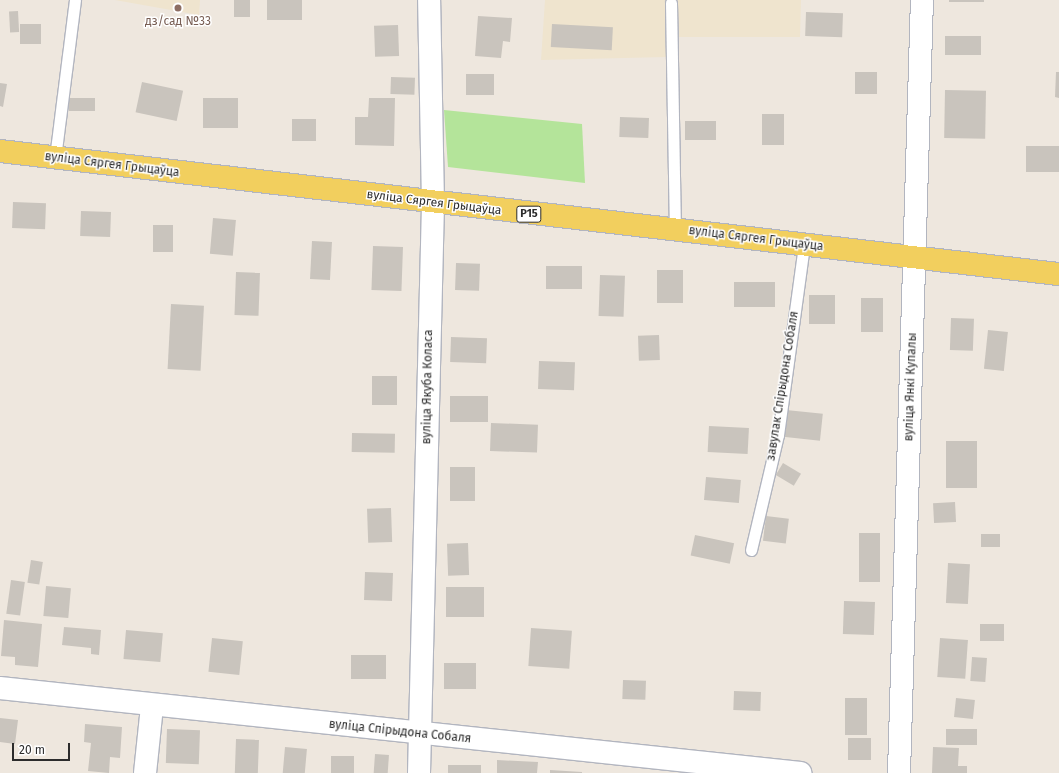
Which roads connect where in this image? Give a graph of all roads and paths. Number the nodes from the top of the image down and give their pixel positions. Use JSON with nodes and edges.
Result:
{"nodes":[{"id":1,"x":75,"y":0,"type":"edge"},
{"id":2,"x":430,"y":0,"type":"edge"},
{"id":3,"x":922,"y":0,"type":"edge"},
{"id":4,"x":671,"y":3,"type":"dead end"},
{"id":5,"x":0,"y":151,"type":"edge"},
{"id":6,"x":55,"y":158,"type":"junction"},
{"id":7,"x":433,"y":203,"type":"junction"},
{"id":8,"x":675,"y":230,"type":"junction"},
{"id":9,"x":804,"y":246,"type":"junction"},
{"id":10,"x":915,"y":257,"type":"junction"},
{"id":11,"x":1059,"y":274,"type":"edge"},
{"id":12,"x":751,"y":550,"type":"dead end"},
{"id":13,"x":0,"y":688,"type":"edge"},
{"id":14,"x":152,"y":706,"type":"junction"},
{"id":15,"x":420,"y":734,"type":"junction"},
{"id":16,"x":145,"y":773,"type":"edge"},
{"id":17,"x":419,"y":773,"type":"edge"},
{"id":18,"x":801,"y":773,"type":"edge"},
{"id":19,"x":899,"y":773,"type":"edge"}],
"edges":[{"from":1,"to":6,"type":"lane"},
{"from":2,"to":7,"type":"street","name":"вуліца Якуба Коласа"},
{"from":3,"to":10,"type":"street","name":"вуліца Янкі Купалы"},
{"from":4,"to":8,"type":"lane"},
{"from":5,"to":6,"type":"main road","name":"вуліца Сяргея Грыцаўца","number":"Р15"},
{"from":6,"to":7,"type":"main road","name":"вуліца Сяргея Грыцаўца","number":"Р15"},
{"from":7,"to":8,"type":"main road","name":"вуліца Сяргея Грыцаўца","number":"Р15"},
{"from":7,"to":15,"type":"street","name":"вуліца Якуба Коласа"},
{"from":8,"to":9,"type":"main road","name":"вуліца Сяргея Грыцаўца","number":"Р15"},
{"from":9,"to":10,"type":"main road","name":"вуліца Сяргея Грыцаўца","number":"Р15"},
{"from":9,"to":12,"type":"lane","name":"завулак Спірыдона Собаля"},
{"from":10,"to":11,"type":"main road","name":"вуліца Сяргея Грыцаўца","number":"Р15"},
{"from":10,"to":19,"type":"street","name":"вуліца Янкі Купалы"},
{"from":13,"to":14,"type":"street","name":"вуліца Спірыдона Собаля"},
{"from":14,"to":15,"type":"street","name":"вуліца Спірыдона Собаля"},
{"from":14,"to":16,"type":"street"},
{"from":15,"to":17,"type":"street","name":"вуліца Якуба Коласа"},
{"from":15,"to":18,"type":"street","name":"вуліца Спірыдона Собаля"}]}
